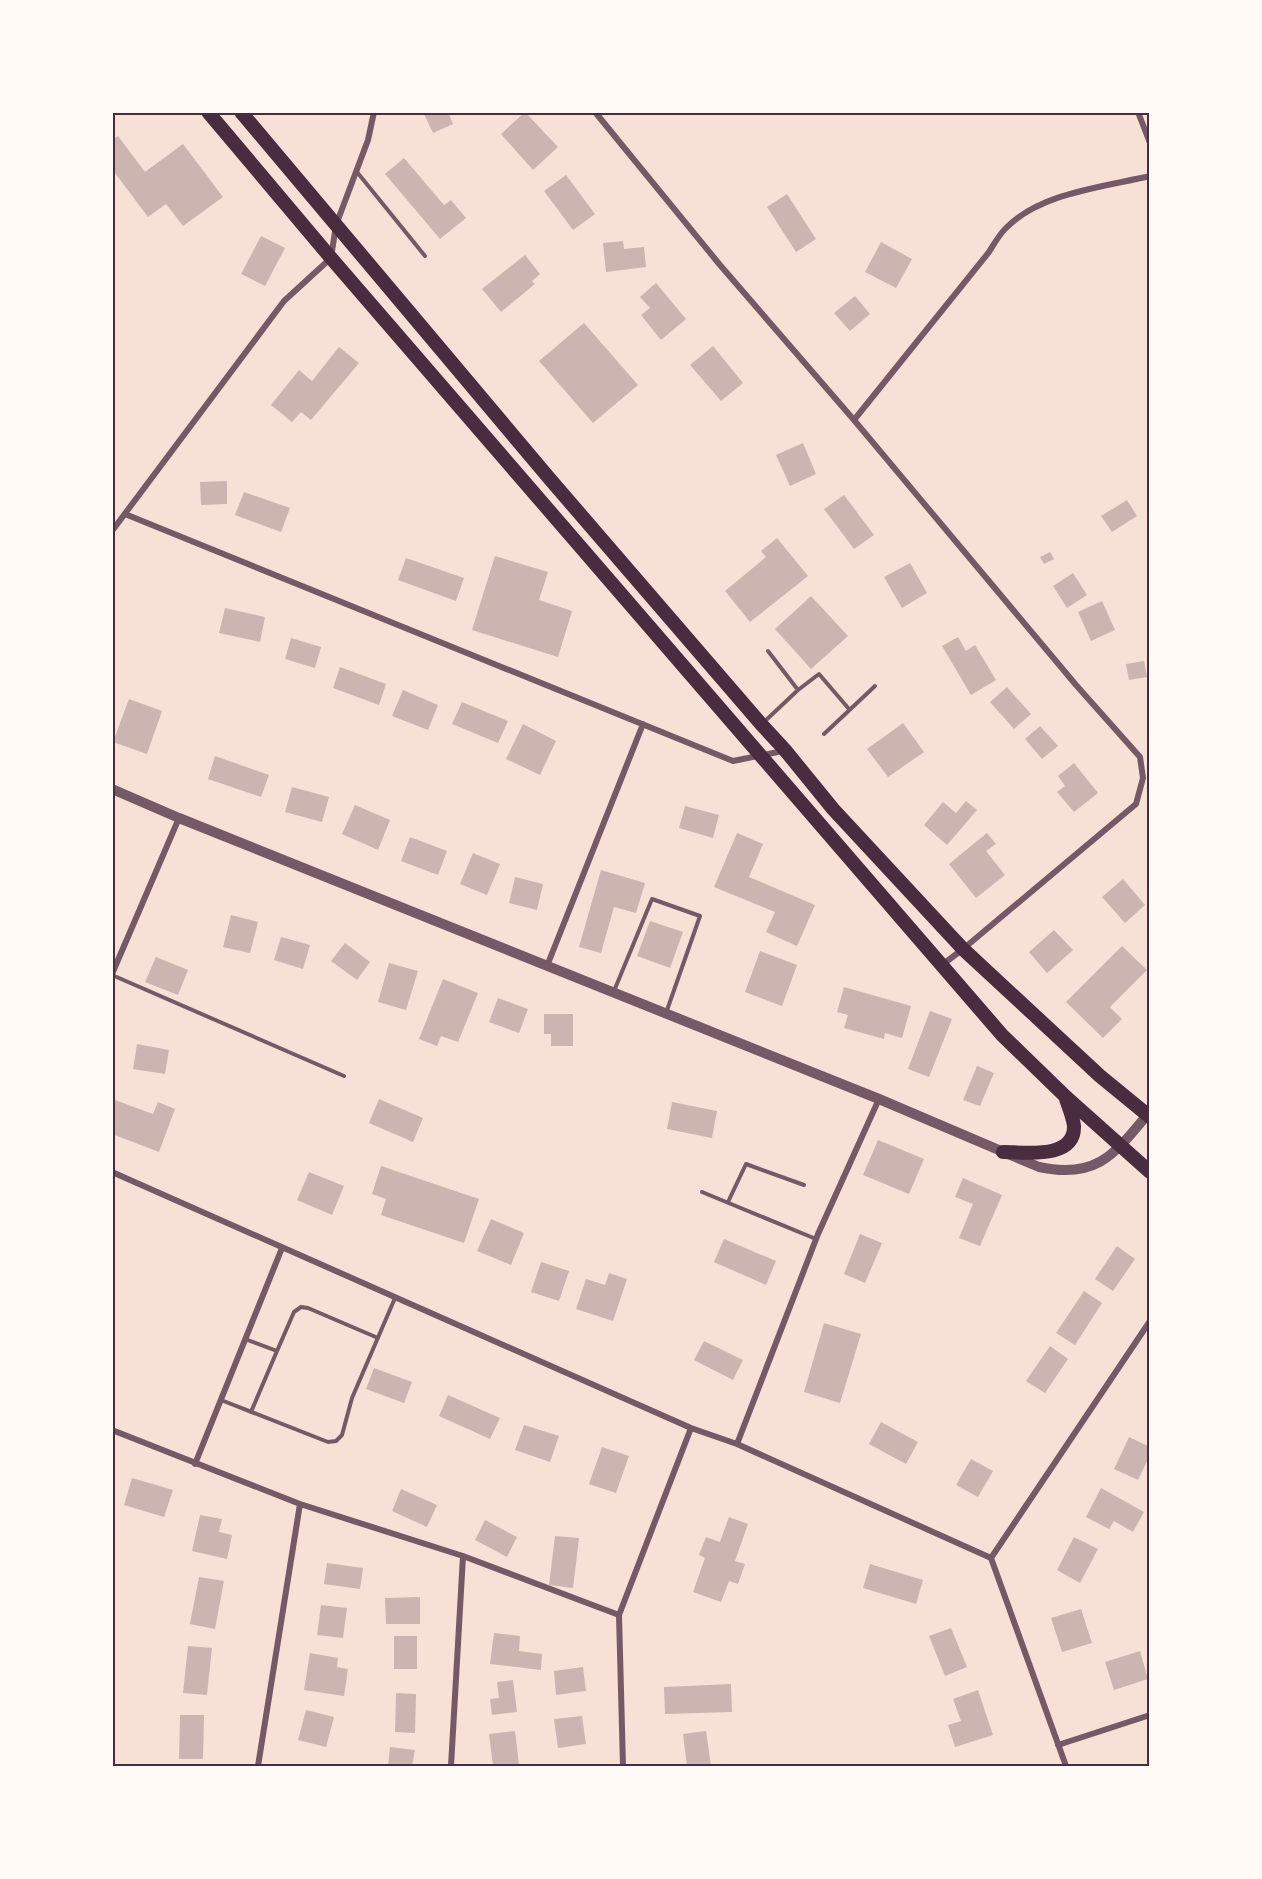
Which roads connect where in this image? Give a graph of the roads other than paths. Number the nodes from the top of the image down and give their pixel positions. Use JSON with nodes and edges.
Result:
{"nodes":[{"id":1,"x":208,"y":112,"type":"edge"},
{"id":2,"x":241,"y":112,"type":"edge"},
{"id":3,"x":374,"y":112,"type":"edge"},
{"id":4,"x":595,"y":112,"type":"edge"},
{"id":5,"x":1138,"y":112,"type":"edge"},
{"id":6,"x":1149,"y":143,"type":"edge"},
{"id":7,"x":356,"y":171,"type":"junction"},
{"id":8,"x":1149,"y":176,"type":"edge"},
{"id":9,"x":336,"y":225,"type":"junction"},
{"id":10,"x":424,"y":256,"type":"dead end"},
{"id":11,"x":331,"y":258,"type":"junction"},
{"id":12,"x":854,"y":420,"type":"junction"},
{"id":13,"x":125,"y":514,"type":"junction"},
{"id":14,"x":112,"y":531,"type":"edge"},
{"id":15,"x":768,"y":651,"type":"dead end"},
{"id":16,"x":875,"y":686,"type":"dead end"},
{"id":17,"x":798,"y":690,"type":"junction"},
{"id":18,"x":849,"y":709,"type":"junction"},
{"id":19,"x":643,"y":724,"type":"junction"},
{"id":20,"x":761,"y":724,"type":"junction"},
{"id":21,"x":824,"y":734,"type":"dead end"},
{"id":22,"x":786,"y":750,"type":"junction"},
{"id":23,"x":760,"y":756,"type":"junction"},
{"id":24,"x":112,"y":789,"type":"edge"},
{"id":25,"x":179,"y":818,"type":"junction"},
{"id":26,"x":963,"y":949,"type":"junction"},
{"id":27,"x":547,"y":966,"type":"junction"},
{"id":28,"x":941,"y":966,"type":"junction"},
{"id":29,"x":112,"y":974,"type":"edge"},
{"id":30,"x":614,"y":993,"type":"junction"},
{"id":31,"x":666,"y":1014,"type":"junction"},
{"id":32,"x":344,"y":1076,"type":"dead end"},
{"id":33,"x":1066,"y":1097,"type":"junction"},
{"id":34,"x":879,"y":1099,"type":"junction"},
{"id":35,"x":1148,"y":1115,"type":"edge"},
{"id":36,"x":1121,"y":1147,"type":"junction"},
{"id":37,"x":1003,"y":1152,"type":"junction"},
{"id":38,"x":112,"y":1172,"type":"edge"},
{"id":39,"x":1149,"y":1172,"type":"edge"},
{"id":40,"x":804,"y":1185,"type":"dead end"},
{"id":41,"x":702,"y":1192,"type":"dead end"},
{"id":42,"x":728,"y":1202,"type":"junction"},
{"id":43,"x":816,"y":1239,"type":"junction"},
{"id":44,"x":282,"y":1248,"type":"junction"},
{"id":45,"x":395,"y":1298,"type":"junction"},
{"id":46,"x":1149,"y":1321,"type":"edge"},
{"id":47,"x":378,"y":1338,"type":"junction"},
{"id":48,"x":245,"y":1339,"type":"junction"},
{"id":49,"x":277,"y":1351,"type":"junction"},
{"id":50,"x":221,"y":1400,"type":"junction"},
{"id":51,"x":251,"y":1412,"type":"junction"},
{"id":52,"x":691,"y":1428,"type":"junction"},
{"id":53,"x":112,"y":1430,"type":"edge"},
{"id":54,"x":737,"y":1444,"type":"junction"},
{"id":55,"x":195,"y":1464,"type":"junction"},
{"id":56,"x":300,"y":1504,"type":"junction"},
{"id":57,"x":463,"y":1556,"type":"junction"},
{"id":58,"x":991,"y":1558,"type":"junction"},
{"id":59,"x":619,"y":1616,"type":"junction"},
{"id":60,"x":1149,"y":1715,"type":"edge"},
{"id":61,"x":1058,"y":1745,"type":"junction"},
{"id":62,"x":258,"y":1767,"type":"edge"},
{"id":63,"x":451,"y":1767,"type":"edge"},
{"id":64,"x":623,"y":1767,"type":"edge"},
{"id":65,"x":1066,"y":1767,"type":"edge"}],
"edges":[{"from":1,"to":11,"type":"main road"},
{"from":2,"to":9,"type":"main road"},
{"from":3,"to":7,"type":"street"},
{"from":4,"to":12,"type":"street"},
{"from":5,"to":6,"type":"street"},
{"from":7,"to":9,"type":"street"},
{"from":7,"to":10,"type":"lane"},
{"from":8,"to":12,"type":"street"},
{"from":9,"to":11,"type":"street"},
{"from":9,"to":20,"type":"main road"},
{"from":11,"to":13,"type":"street"},
{"from":11,"to":23,"type":"main road"},
{"from":12,"to":26,"type":"street"},
{"from":13,"to":14,"type":"street"},
{"from":13,"to":19,"type":"street"},
{"from":15,"to":17,"type":"lane"},
{"from":16,"to":18,"type":"lane"},
{"from":17,"to":18,"type":"lane"},
{"from":17,"to":20,"type":"lane"},
{"from":18,"to":21,"type":"lane"},
{"from":19,"to":23,"type":"street"},
{"from":19,"to":27,"type":"street"},
{"from":20,"to":22,"type":"main road"},
{"from":22,"to":23,"type":"street"},
{"from":22,"to":26,"type":"main road"},
{"from":23,"to":28,"type":"main road"},
{"from":24,"to":25,"type":"street"},
{"from":25,"to":27,"type":"street"},
{"from":25,"to":29,"type":"street"},
{"from":26,"to":28,"type":"street"},
{"from":26,"to":35,"type":"main road"},
{"from":27,"to":30,"type":"street"},
{"from":28,"to":33,"type":"main road"},
{"from":29,"to":32,"type":"lane"},
{"from":30,"to":31,"type":"street"},
{"from":30,"to":31,"type":"lane"},
{"from":31,"to":34,"type":"street"},
{"from":33,"to":36,"type":"main road"},
{"from":33,"to":37,"type":"main road"},
{"from":34,"to":37,"type":"street"},
{"from":34,"to":43,"type":"street"},
{"from":35,"to":36,"type":"street"},
{"from":36,"to":37,"type":"street"},
{"from":36,"to":39,"type":"main road"},
{"from":38,"to":44,"type":"street"},
{"from":40,"to":42,"type":"lane"},
{"from":41,"to":42,"type":"lane"},
{"from":42,"to":43,"type":"lane"},
{"from":43,"to":54,"type":"street"},
{"from":44,"to":45,"type":"street"},
{"from":44,"to":48,"type":"street"},
{"from":45,"to":47,"type":"lane"},
{"from":45,"to":52,"type":"street"},
{"from":46,"to":58,"type":"street"},
{"from":47,"to":49,"type":"lane"},
{"from":47,"to":51,"type":"lane"},
{"from":48,"to":49,"type":"lane"},
{"from":48,"to":50,"type":"street"},
{"from":49,"to":51,"type":"lane"},
{"from":50,"to":51,"type":"lane"},
{"from":50,"to":55,"type":"street"},
{"from":52,"to":54,"type":"street"},
{"from":52,"to":59,"type":"street"},
{"from":53,"to":55,"type":"street"},
{"from":54,"to":58,"type":"street"},
{"from":55,"to":56,"type":"street"},
{"from":56,"to":57,"type":"street"},
{"from":56,"to":62,"type":"street"},
{"from":57,"to":59,"type":"street"},
{"from":57,"to":63,"type":"street"},
{"from":58,"to":61,"type":"street"},
{"from":59,"to":64,"type":"street"},
{"from":60,"to":61,"type":"street"},
{"from":61,"to":65,"type":"street"}]}
